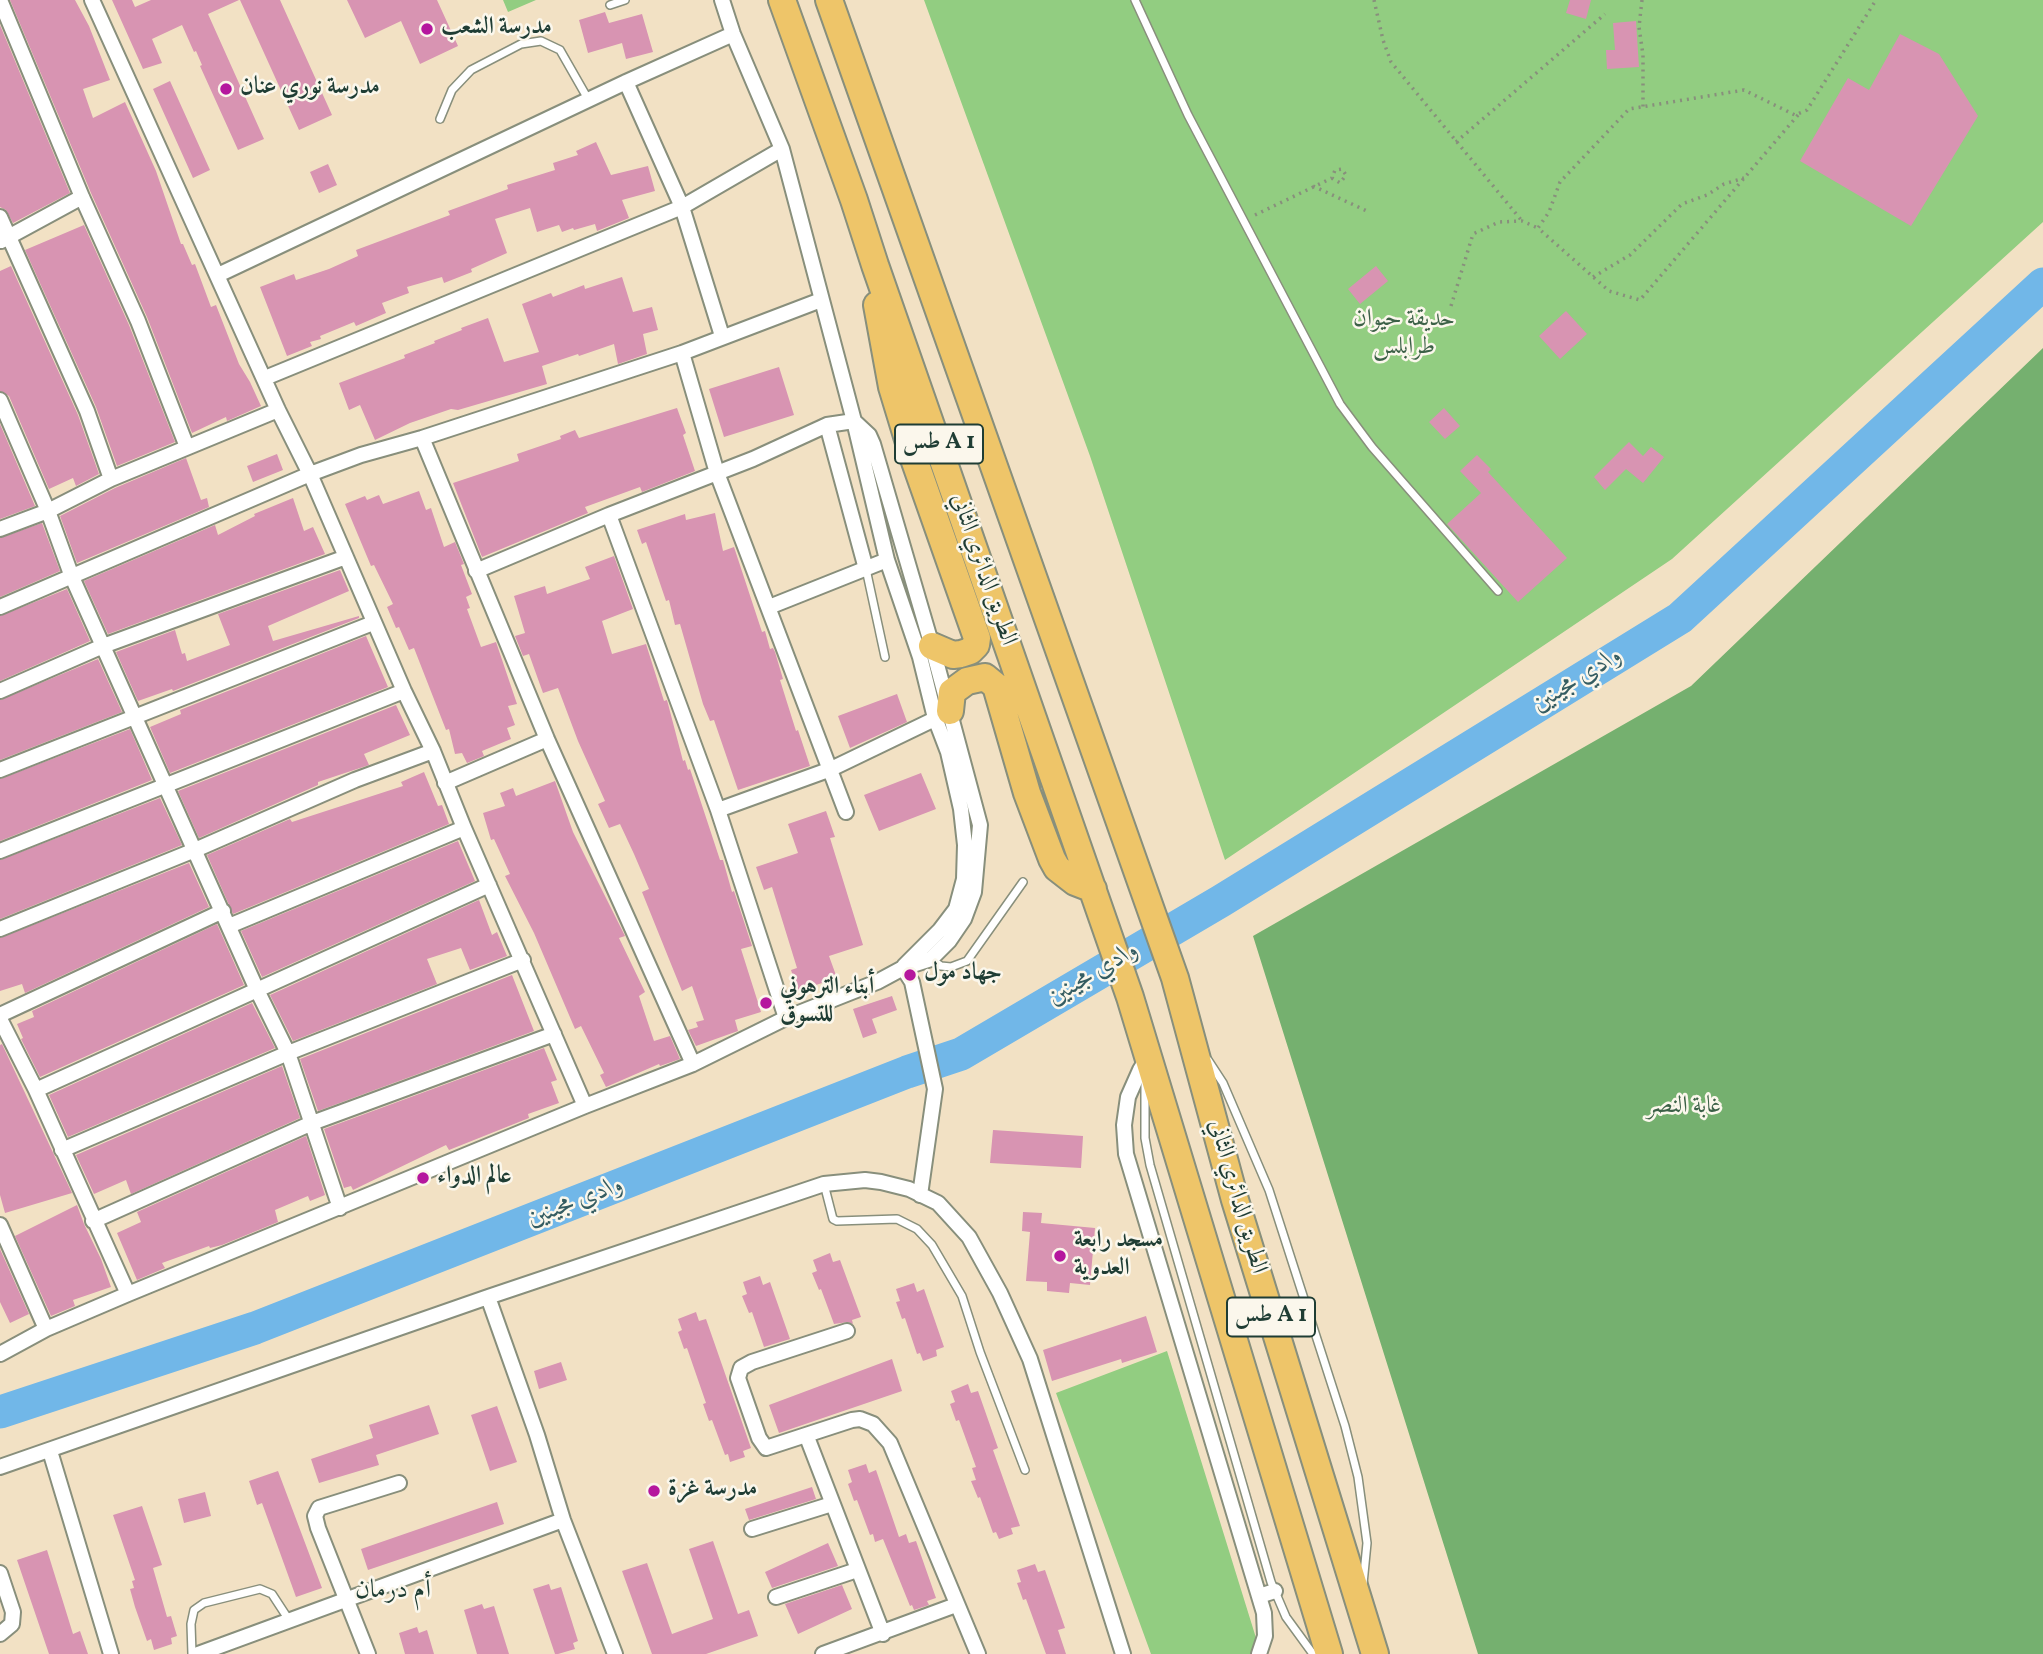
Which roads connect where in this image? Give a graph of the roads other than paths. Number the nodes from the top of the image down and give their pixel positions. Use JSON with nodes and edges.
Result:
{"nodes":[{"id":1,"x":0,"y":0,"type":"edge"},
{"id":2,"x":92,"y":0,"type":"edge"},
{"id":3,"x":625,"y":0,"type":"edge"},
{"id":4,"x":722,"y":0,"type":"edge"},
{"id":5,"x":782,"y":0,"type":"edge"},
{"id":6,"x":829,"y":0,"type":"edge"},
{"id":7,"x":1135,"y":0,"type":"edge"},
{"id":8,"x":610,"y":5,"type":"dead end"},
{"id":9,"x":733,"y":34,"type":"junction"},
{"id":10,"x":626,"y":82,"type":"junction"},
{"id":11,"x":588,"y":100,"type":"junction"},
{"id":12,"x":440,"y":119,"type":"dead end"},
{"id":13,"x":782,"y":149,"type":"junction"},
{"id":14,"x":82,"y":197,"type":"junction"},
{"id":15,"x":682,"y":207,"type":"junction"},
{"id":16,"x":0,"y":217,"type":"edge"},
{"id":17,"x":4,"y":239,"type":"edge"},
{"id":18,"x":875,"y":265,"type":"junction"},
{"id":19,"x":218,"y":275,"type":"junction"},
{"id":20,"x":821,"y":300,"type":"junction"},
{"id":21,"x":722,"y":336,"type":"junction"},
{"id":22,"x":682,"y":353,"type":"junction"},
{"id":23,"x":265,"y":378,"type":"junction"},
{"id":24,"x":0,"y":400,"type":"edge"},
{"id":25,"x":278,"y":410,"type":"junction"},
{"id":26,"x":854,"y":421,"type":"junction"},
{"id":27,"x":827,"y":425,"type":"junction"},
{"id":28,"x":422,"y":438,"type":"junction"},
{"id":29,"x":187,"y":447,"type":"junction"},
{"id":30,"x":717,"y":473,"type":"junction"},
{"id":31,"x":310,"y":474,"type":"junction"},
{"id":32,"x":111,"y":479,"type":"junction"},
{"id":33,"x":48,"y":511,"type":"junction"},
{"id":34,"x":609,"y":515,"type":"junction"},
{"id":35,"x":0,"y":529,"type":"edge"},
{"id":36,"x":346,"y":557,"type":"junction"},
{"id":37,"x":887,"y":560,"type":"junction"},
{"id":38,"x":866,"y":569,"type":"junction"},
{"id":39,"x":476,"y":571,"type":"junction"},
{"id":40,"x":72,"y":577,"type":"junction"},
{"id":41,"x":1498,"y":592,"type":"dead end"},
{"id":42,"x":0,"y":607,"type":"edge"},
{"id":43,"x":769,"y":607,"type":"junction"},
{"id":44,"x":373,"y":623,"type":"junction"},
{"id":45,"x":103,"y":646,"type":"junction"},
{"id":46,"x":932,"y":646,"type":"junction"},
{"id":47,"x":885,"y":657,"type":"dead end"},
{"id":48,"x":0,"y":691,"type":"edge"},
{"id":49,"x":404,"y":691,"type":"junction"},
{"id":50,"x":943,"y":715,"type":"junction"},
{"id":51,"x":134,"y":716,"type":"junction"},
{"id":52,"x":547,"y":739,"type":"junction"},
{"id":53,"x":433,"y":751,"type":"junction"},
{"id":54,"x":831,"y":769,"type":"junction"},
{"id":55,"x":0,"y":770,"type":"edge"},
{"id":56,"x":445,"y":783,"type":"junction"},
{"id":57,"x":165,"y":786,"type":"junction"},
{"id":58,"x":718,"y":810,"type":"junction"},
{"id":59,"x":846,"y":812,"type":"dead end"},
{"id":60,"x":464,"y":828,"type":"junction"},
{"id":61,"x":195,"y":850,"type":"junction"},
{"id":62,"x":0,"y":851,"type":"edge"},
{"id":63,"x":1023,"y":882,"type":"dead end"},
{"id":64,"x":489,"y":885,"type":"junction"},
{"id":65,"x":1095,"y":896,"type":"junction"},
{"id":66,"x":223,"y":911,"type":"junction"},
{"id":67,"x":229,"y":926,"type":"junction"},
{"id":68,"x":0,"y":929,"type":"edge"},
{"id":69,"x":931,"y":959,"type":"junction"},
{"id":70,"x":523,"y":960,"type":"junction"},
{"id":71,"x":903,"y":968,"type":"junction"},
{"id":72,"x":257,"y":990,"type":"junction"},
{"id":73,"x":0,"y":1017,"type":"edge"},
{"id":74,"x":786,"y":1018,"type":"junction"},
{"id":75,"x":1190,"y":1031,"type":"junction"},
{"id":76,"x":554,"y":1034,"type":"junction"},
{"id":77,"x":288,"y":1053,"type":"junction"},
{"id":78,"x":1148,"y":1057,"type":"junction"},
{"id":79,"x":693,"y":1064,"type":"junction"},
{"id":80,"x":36,"y":1090,"type":"junction"},
{"id":81,"x":585,"y":1106,"type":"junction"},
{"id":82,"x":312,"y":1122,"type":"junction"},
{"id":83,"x":62,"y":1150,"type":"junction"},
{"id":84,"x":824,"y":1184,"type":"junction"},
{"id":85,"x":920,"y":1195,"type":"junction"},
{"id":86,"x":340,"y":1208,"type":"junction"},
{"id":87,"x":93,"y":1221,"type":"junction"},
{"id":88,"x":0,"y":1225,"type":"edge"},
{"id":89,"x":128,"y":1294,"type":"junction"},
{"id":90,"x":488,"y":1297,"type":"junction"},
{"id":91,"x":46,"y":1329,"type":"junction"},
{"id":92,"x":847,"y":1331,"type":"dead end"},
{"id":93,"x":0,"y":1354,"type":"edge"},
{"id":94,"x":807,"y":1437,"type":"junction"},
{"id":95,"x":50,"y":1451,"type":"junction"},
{"id":96,"x":0,"y":1467,"type":"edge"},
{"id":97,"x":1025,"y":1470,"type":"dead end"},
{"id":98,"x":399,"y":1483,"type":"dead end"},
{"id":99,"x":832,"y":1504,"type":"junction"},
{"id":100,"x":563,"y":1520,"type":"junction"},
{"id":101,"x":752,"y":1529,"type":"dead end"},
{"id":102,"x":857,"y":1570,"type":"junction"},
{"id":103,"x":0,"y":1573,"type":"edge"},
{"id":104,"x":1275,"y":1591,"type":"junction"},
{"id":105,"x":1259,"y":1596,"type":"junction"},
{"id":106,"x":776,"y":1597,"type":"dead end"},
{"id":107,"x":346,"y":1600,"type":"junction"},
{"id":108,"x":956,"y":1605,"type":"junction"},
{"id":109,"x":1361,"y":1612,"type":"junction"},
{"id":110,"x":289,"y":1621,"type":"junction"},
{"id":111,"x":0,"y":1634,"type":"edge"},
{"id":112,"x":883,"y":1634,"type":"junction"},
{"id":113,"x":855,"y":1649,"type":"edge"},
{"id":114,"x":111,"y":1654,"type":"edge"},
{"id":115,"x":191,"y":1654,"type":"edge"},
{"id":116,"x":198,"y":1654,"type":"edge"},
{"id":117,"x":368,"y":1654,"type":"edge"},
{"id":118,"x":615,"y":1654,"type":"edge"},
{"id":119,"x":822,"y":1654,"type":"edge"},
{"id":120,"x":978,"y":1654,"type":"edge"},
{"id":121,"x":1124,"y":1654,"type":"edge"},
{"id":122,"x":1259,"y":1654,"type":"edge"},
{"id":123,"x":1313,"y":1654,"type":"edge"},
{"id":124,"x":1329,"y":1654,"type":"edge"},
{"id":125,"x":1375,"y":1654,"type":"edge"}],
"edges":[{"from":1,"to":14,"type":"street"},
{"from":2,"to":19,"type":"street"},
{"from":3,"to":8,"type":"lane"},
{"from":4,"to":9,"type":"street"},
{"from":5,"to":18,"type":"highway","name":"الطريق الدائري الثاني","number":"طس A 1"},
{"from":6,"to":75,"type":"highway","name":"الطريق الدائري الثاني","number":"طس A 1"},
{"from":7,"to":41,"type":"lane"},
{"from":9,"to":10,"type":"street"},
{"from":9,"to":13,"type":"street"},
{"from":10,"to":11,"type":"street"},
{"from":10,"to":15,"type":"street"},
{"from":11,"to":12,"type":"lane"},
{"from":11,"to":19,"type":"street"},
{"from":13,"to":15,"type":"street"},
{"from":13,"to":20,"type":"street"},
{"from":14,"to":17,"type":"street"},
{"from":14,"to":29,"type":"street"},
{"from":15,"to":21,"type":"street"},
{"from":15,"to":23,"type":"street"},
{"from":16,"to":17,"type":"street"},
{"from":17,"to":32,"type":"street"},
{"from":18,"to":46,"type":"highway"},
{"from":18,"to":65,"type":"highway","name":"الطريق الدائري الثاني","number":"طس A 1"},
{"from":19,"to":23,"type":"street"},
{"from":20,"to":21,"type":"street"},
{"from":20,"to":26,"type":"street"},
{"from":21,"to":22,"type":"street"},
{"from":22,"to":28,"type":"street"},
{"from":22,"to":30,"type":"street"},
{"from":23,"to":25,"type":"street"},
{"from":24,"to":33,"type":"street"},
{"from":25,"to":29,"type":"street"},
{"from":25,"to":31,"type":"street"},
{"from":26,"to":27,"type":"street"},
{"from":26,"to":37,"type":"street"},
{"from":26,"to":46,"type":"street"},
{"from":27,"to":30,"type":"street"},
{"from":27,"to":38,"type":"street"},
{"from":28,"to":31,"type":"street"},
{"from":28,"to":39,"type":"street"},
{"from":29,"to":32,"type":"street"},
{"from":30,"to":34,"type":"street"},
{"from":30,"to":43,"type":"street"},
{"from":31,"to":36,"type":"street"},
{"from":31,"to":40,"type":"street"},
{"from":32,"to":33,"type":"street"},
{"from":33,"to":35,"type":"street"},
{"from":33,"to":40,"type":"street"},
{"from":34,"to":39,"type":"street"},
{"from":34,"to":58,"type":"street"},
{"from":36,"to":44,"type":"street"},
{"from":36,"to":45,"type":"street"},
{"from":37,"to":38,"type":"street"},
{"from":37,"to":50,"type":"street"},
{"from":38,"to":43,"type":"street"},
{"from":38,"to":47,"type":"lane"},
{"from":39,"to":52,"type":"street"},
{"from":40,"to":42,"type":"street"},
{"from":40,"to":45,"type":"street"},
{"from":43,"to":54,"type":"street"},
{"from":44,"to":49,"type":"street"},
{"from":44,"to":51,"type":"street"},
{"from":45,"to":48,"type":"street"},
{"from":45,"to":51,"type":"street"},
{"from":46,"to":50,"type":"street"},
{"from":49,"to":53,"type":"street"},
{"from":49,"to":57,"type":"street"},
{"from":50,"to":54,"type":"street"},
{"from":50,"to":65,"type":"highway"},
{"from":50,"to":69,"type":"street"},
{"from":50,"to":71,"type":"street"},
{"from":51,"to":55,"type":"street"},
{"from":51,"to":57,"type":"street"},
{"from":52,"to":56,"type":"street"},
{"from":52,"to":79,"type":"street"},
{"from":53,"to":56,"type":"street"},
{"from":53,"to":61,"type":"street"},
{"from":54,"to":58,"type":"street"},
{"from":54,"to":59,"type":"street"},
{"from":56,"to":60,"type":"street"},
{"from":57,"to":61,"type":"street"},
{"from":57,"to":62,"type":"street"},
{"from":58,"to":74,"type":"street"},
{"from":60,"to":64,"type":"street"},
{"from":60,"to":67,"type":"street"},
{"from":61,"to":66,"type":"street"},
{"from":61,"to":68,"type":"street"},
{"from":63,"to":69,"type":"lane"},
{"from":64,"to":70,"type":"street"},
{"from":64,"to":72,"type":"street"},
{"from":65,"to":78,"type":"highway","name":"الطريق الدائري الثاني","number":"طس A 1"},
{"from":66,"to":67,"type":"street"},
{"from":66,"to":73,"type":"street"},
{"from":67,"to":72,"type":"street"},
{"from":69,"to":71,"type":"street"},
{"from":70,"to":76,"type":"street"},
{"from":70,"to":77,"type":"street"},
{"from":71,"to":74,"type":"street"},
{"from":71,"to":85,"type":"street"},
{"from":72,"to":77,"type":"street"},
{"from":72,"to":80,"type":"street"},
{"from":73,"to":80,"type":"street"},
{"from":74,"to":79,"type":"street"},
{"from":75,"to":109,"type":"highway","name":"الطريق الدائري الثاني","number":"طس A 1"},
{"from":75,"to":109,"type":"lane"},
{"from":76,"to":81,"type":"street"},
{"from":76,"to":82,"type":"street"},
{"from":77,"to":82,"type":"street"},
{"from":77,"to":83,"type":"street"},
{"from":78,"to":104,"type":"lane"},
{"from":78,"to":105,"type":"street"},
{"from":78,"to":124,"type":"highway","name":"الطريق الدائري الثاني","number":"طس A 1"},
{"from":79,"to":81,"type":"street"},
{"from":80,"to":83,"type":"street"},
{"from":81,"to":86,"type":"street"},
{"from":82,"to":86,"type":"street"},
{"from":82,"to":87,"type":"street"},
{"from":83,"to":87,"type":"street"},
{"from":84,"to":85,"type":"street"},
{"from":84,"to":90,"type":"street"},
{"from":84,"to":97,"type":"lane"},
{"from":85,"to":121,"type":"street"},
{"from":86,"to":89,"type":"street"},
{"from":87,"to":89,"type":"street"},
{"from":88,"to":91,"type":"street"},
{"from":89,"to":91,"type":"street"},
{"from":90,"to":95,"type":"street"},
{"from":90,"to":100,"type":"street"},
{"from":91,"to":93,"type":"street"},
{"from":92,"to":94,"type":"street"},
{"from":94,"to":99,"type":"street"},
{"from":94,"to":108,"type":"street"},
{"from":95,"to":96,"type":"street"},
{"from":95,"to":114,"type":"street"},
{"from":98,"to":107,"type":"street"},
{"from":99,"to":101,"type":"street"},
{"from":99,"to":102,"type":"street"},
{"from":100,"to":107,"type":"street"},
{"from":100,"to":118,"type":"street"},
{"from":102,"to":106,"type":"street"},
{"from":102,"to":112,"type":"street"},
{"from":103,"to":111,"type":"street"},
{"from":104,"to":105,"type":"street"},
{"from":104,"to":123,"type":"lane"},
{"from":105,"to":122,"type":"street"},
{"from":107,"to":110,"type":"street"},
{"from":107,"to":117,"type":"street"},
{"from":108,"to":112,"type":"street"},
{"from":108,"to":120,"type":"street"},
{"from":109,"to":125,"type":"highway","name":"الطريق الدائري الثاني","number":"طس A 1"},
{"from":110,"to":115,"type":"lane"},
{"from":110,"to":116,"type":"street"},
{"from":112,"to":113,"type":"street"},
{"from":113,"to":119,"type":"street"}]}
